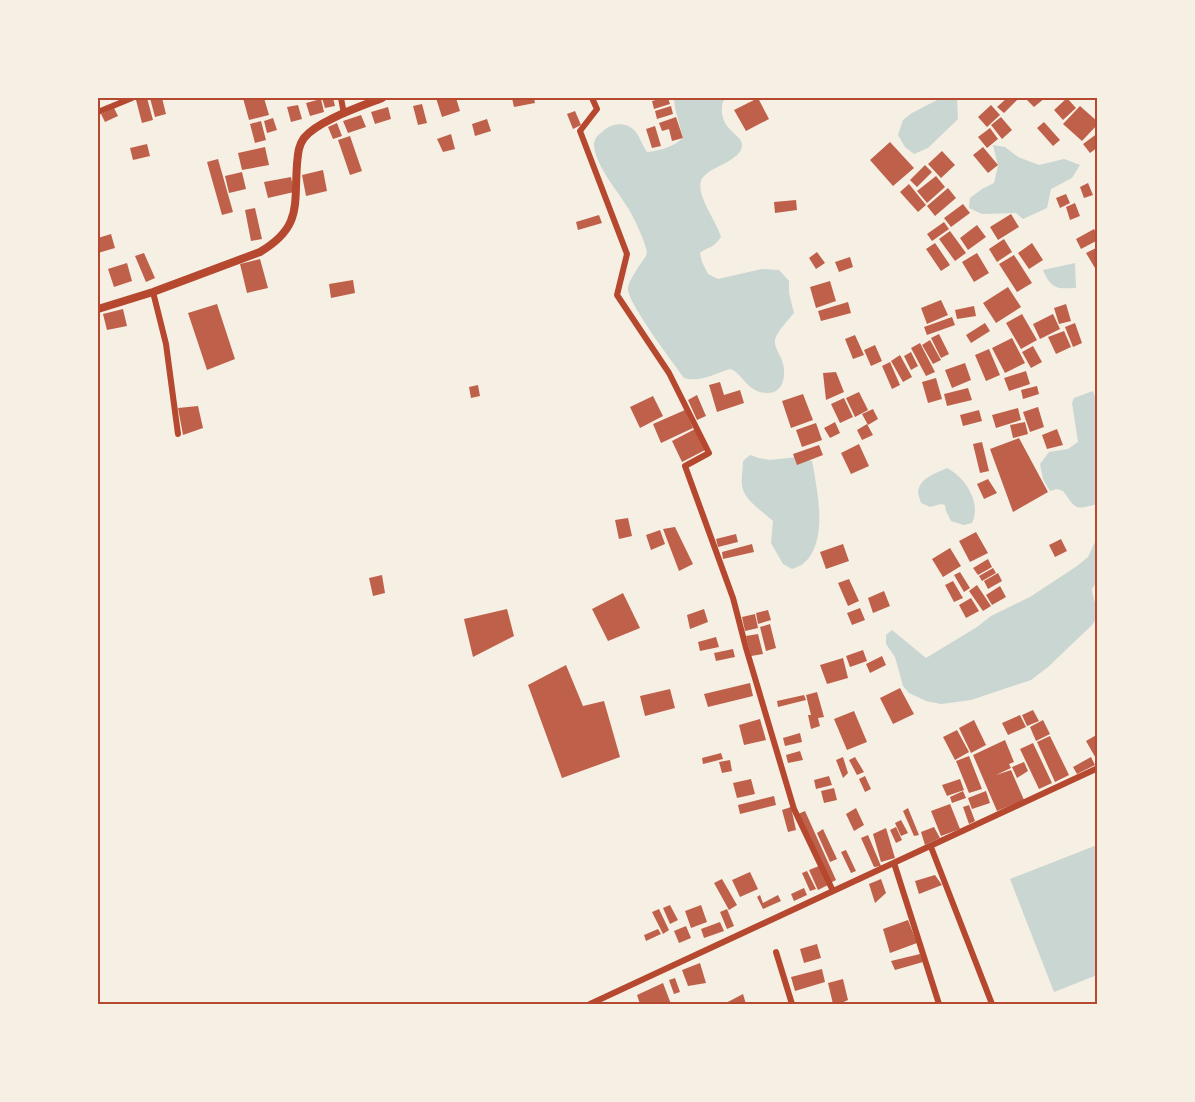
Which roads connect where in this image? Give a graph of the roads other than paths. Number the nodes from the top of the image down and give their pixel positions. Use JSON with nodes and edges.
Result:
{"nodes":[{"id":1,"x":132,"y":98,"type":"edge"},
{"id":2,"x":341,"y":98,"type":"edge"},
{"id":3,"x":382,"y":98,"type":"edge"},
{"id":4,"x":592,"y":98,"type":"edge"},
{"id":5,"x":98,"y":112,"type":"edge"},
{"id":6,"x":344,"y":114,"type":"junction"},
{"id":7,"x":153,"y":292,"type":"junction"},
{"id":8,"x":98,"y":309,"type":"edge"},
{"id":9,"x":178,"y":434,"type":"dead end"},
{"id":10,"x":1098,"y":768,"type":"edge"},
{"id":11,"x":931,"y":847,"type":"junction"},
{"id":12,"x":894,"y":863,"type":"junction"},
{"id":13,"x":832,"y":891,"type":"junction"},
{"id":14,"x":776,"y":952,"type":"dead end"},
{"id":15,"x":590,"y":1005,"type":"edge"},
{"id":16,"x":792,"y":1005,"type":"edge"},
{"id":17,"x":939,"y":1005,"type":"edge"},
{"id":18,"x":992,"y":1005,"type":"edge"}],
"edges":[{"from":1,"to":5,"type":"street"},
{"from":2,"to":6,"type":"street"},
{"from":3,"to":6,"type":"street"},
{"from":4,"to":13,"type":"street"},
{"from":6,"to":7,"type":"street"},
{"from":7,"to":8,"type":"street"},
{"from":7,"to":9,"type":"street"},
{"from":10,"to":11,"type":"street"},
{"from":11,"to":12,"type":"street"},
{"from":11,"to":18,"type":"street"},
{"from":12,"to":13,"type":"street"},
{"from":12,"to":17,"type":"street"},
{"from":13,"to":15,"type":"street"},
{"from":14,"to":16,"type":"street"}]}
